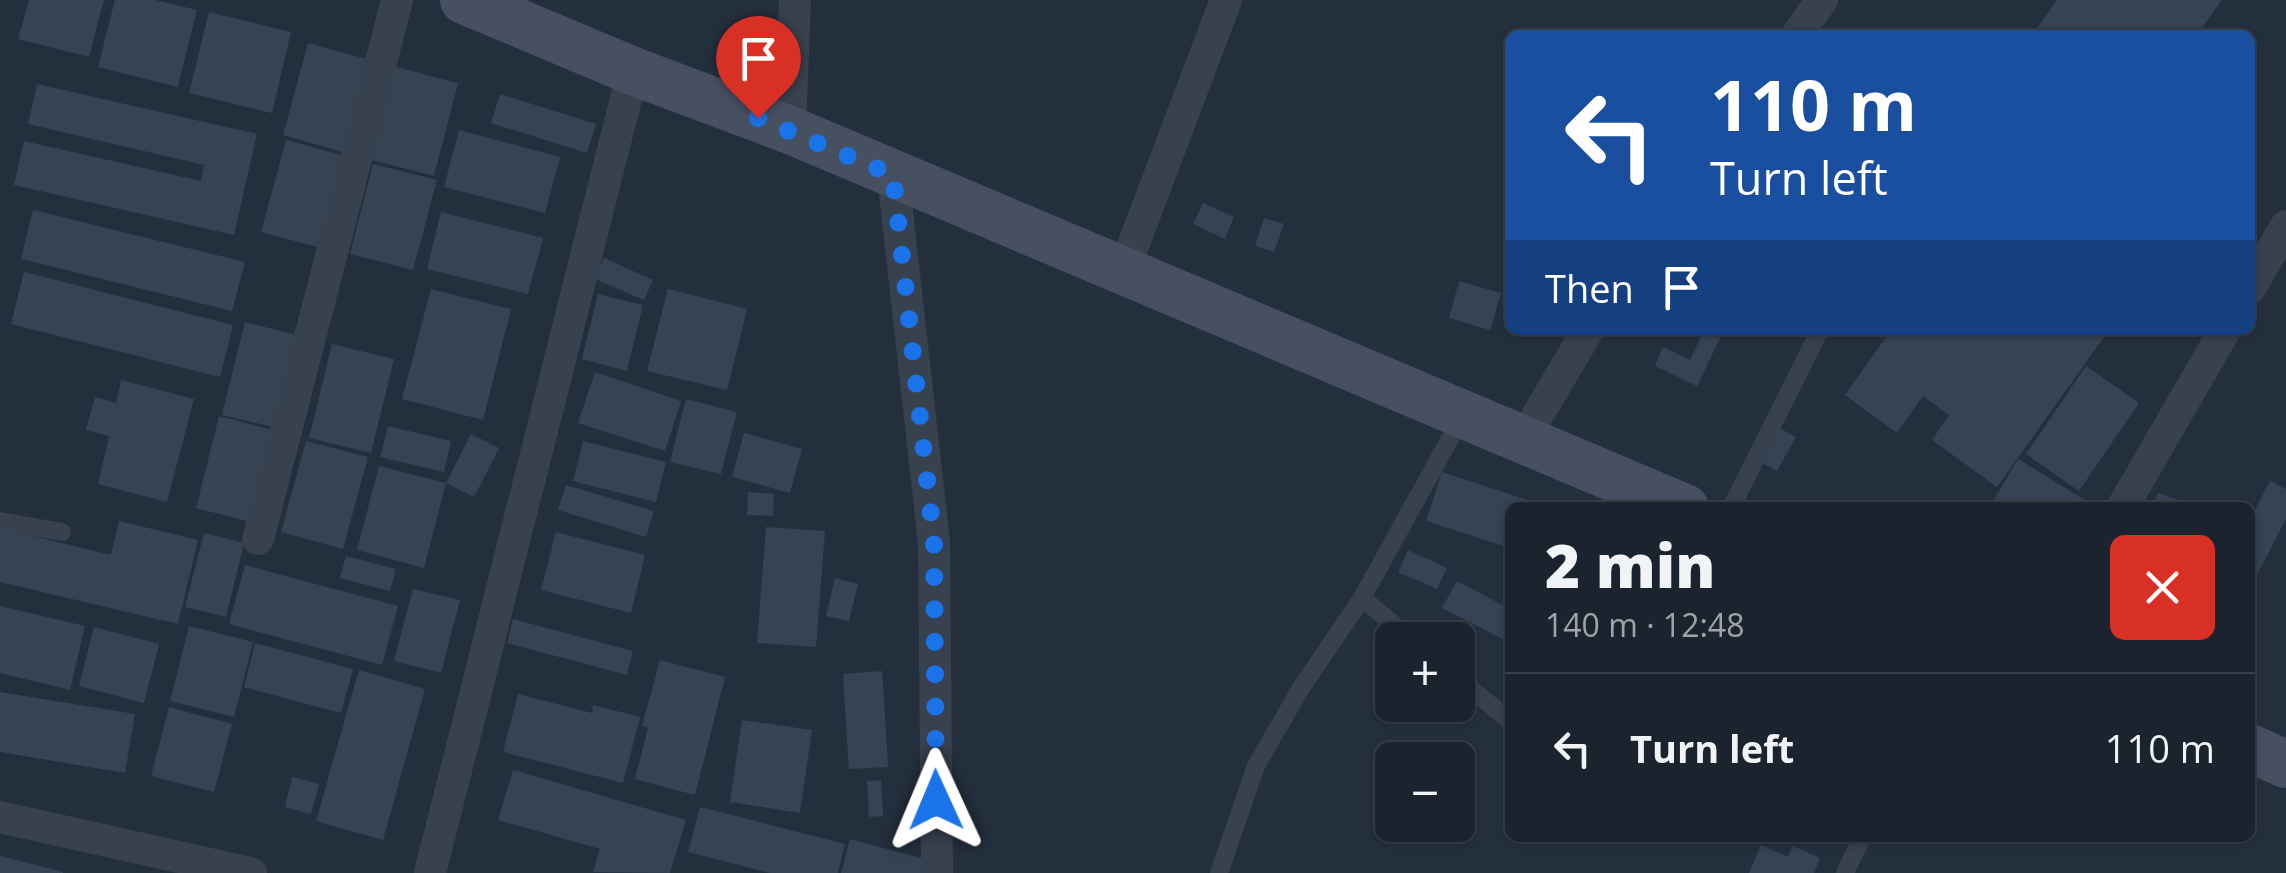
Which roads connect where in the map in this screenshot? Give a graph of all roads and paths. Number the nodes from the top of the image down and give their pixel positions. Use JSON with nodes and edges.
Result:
{"nodes":[{"id":1,"x":397,"y":0,"type":"edge"},
{"id":2,"x":464,"y":0,"type":"edge"},
{"id":3,"x":795,"y":0,"type":"edge"},
{"id":4,"x":1226,"y":0,"type":"edge"},
{"id":5,"x":1822,"y":0,"type":"edge"},
{"id":6,"x":1801,"y":30,"type":"edge"},
{"id":7,"x":633,"y":72,"type":"junction"},
{"id":8,"x":790,"y":130,"type":"junction"},
{"id":9,"x":893,"y":175,"type":"junction"},
{"id":10,"x":2286,"y":226,"type":"edge"},
{"id":11,"x":1123,"y":272,"type":"junction"},
{"id":12,"x":2255,"y":279,"type":"edge"},
{"id":13,"x":1585,"y":335,"type":"edge"},
{"id":14,"x":1818,"y":335,"type":"edge"},
{"id":15,"x":2222,"y":335,"type":"edge"},
{"id":16,"x":1463,"y":415,"type":"junction"},
{"id":17,"x":1523,"y":440,"type":"junction"},
{"id":18,"x":1671,"y":502,"type":"edge"},
{"id":19,"x":1734,"y":502,"type":"edge"},
{"id":20,"x":2125,"y":502,"type":"edge"},
{"id":21,"x":0,"y":521,"type":"edge"},
{"id":22,"x":62,"y":532,"type":"dead end"},
{"id":23,"x":258,"y":539,"type":"dead end"},
{"id":24,"x":1362,"y":598,"type":"junction"},
{"id":25,"x":1391,"y":622,"type":"edge"},
{"id":26,"x":1475,"y":692,"type":"edge"},
{"id":27,"x":1505,"y":717,"type":"edge"},
{"id":28,"x":2255,"y":750,"type":"edge"},
{"id":29,"x":2286,"y":764,"type":"edge"},
{"id":30,"x":0,"y":816,"type":"edge"},
{"id":31,"x":1860,"y":842,"type":"edge"},
{"id":32,"x":251,"y":873,"type":"edge"},
{"id":33,"x":430,"y":873,"type":"edge"},
{"id":34,"x":937,"y":873,"type":"edge"},
{"id":35,"x":1220,"y":873,"type":"edge"},
{"id":36,"x":1844,"y":873,"type":"edge"}],
"edges":[{"from":1,"to":23,"type":"street"},
{"from":2,"to":7,"type":"main road"},
{"from":3,"to":8,"type":"street"},
{"from":4,"to":11,"type":"street"},
{"from":5,"to":6,"type":"street"},
{"from":7,"to":8,"type":"main road"},
{"from":7,"to":33,"type":"street"},
{"from":8,"to":9,"type":"main road"},
{"from":9,"to":11,"type":"main road"},
{"from":9,"to":34,"type":"street"},
{"from":10,"to":12,"type":"street"},
{"from":11,"to":16,"type":"main road"},
{"from":13,"to":17,"type":"street"},
{"from":14,"to":19,"type":"lane"},
{"from":15,"to":20,"type":"street"},
{"from":16,"to":17,"type":"main road"},
{"from":16,"to":24,"type":"lane"},
{"from":17,"to":18,"type":"main road"},
{"from":21,"to":22,"type":"lane"},
{"from":24,"to":25,"type":"lane"},
{"from":24,"to":35,"type":"lane"},
{"from":26,"to":27,"type":"lane"},
{"from":28,"to":29,"type":"main road"},
{"from":30,"to":32,"type":"street"},
{"from":31,"to":36,"type":"lane"}]}
